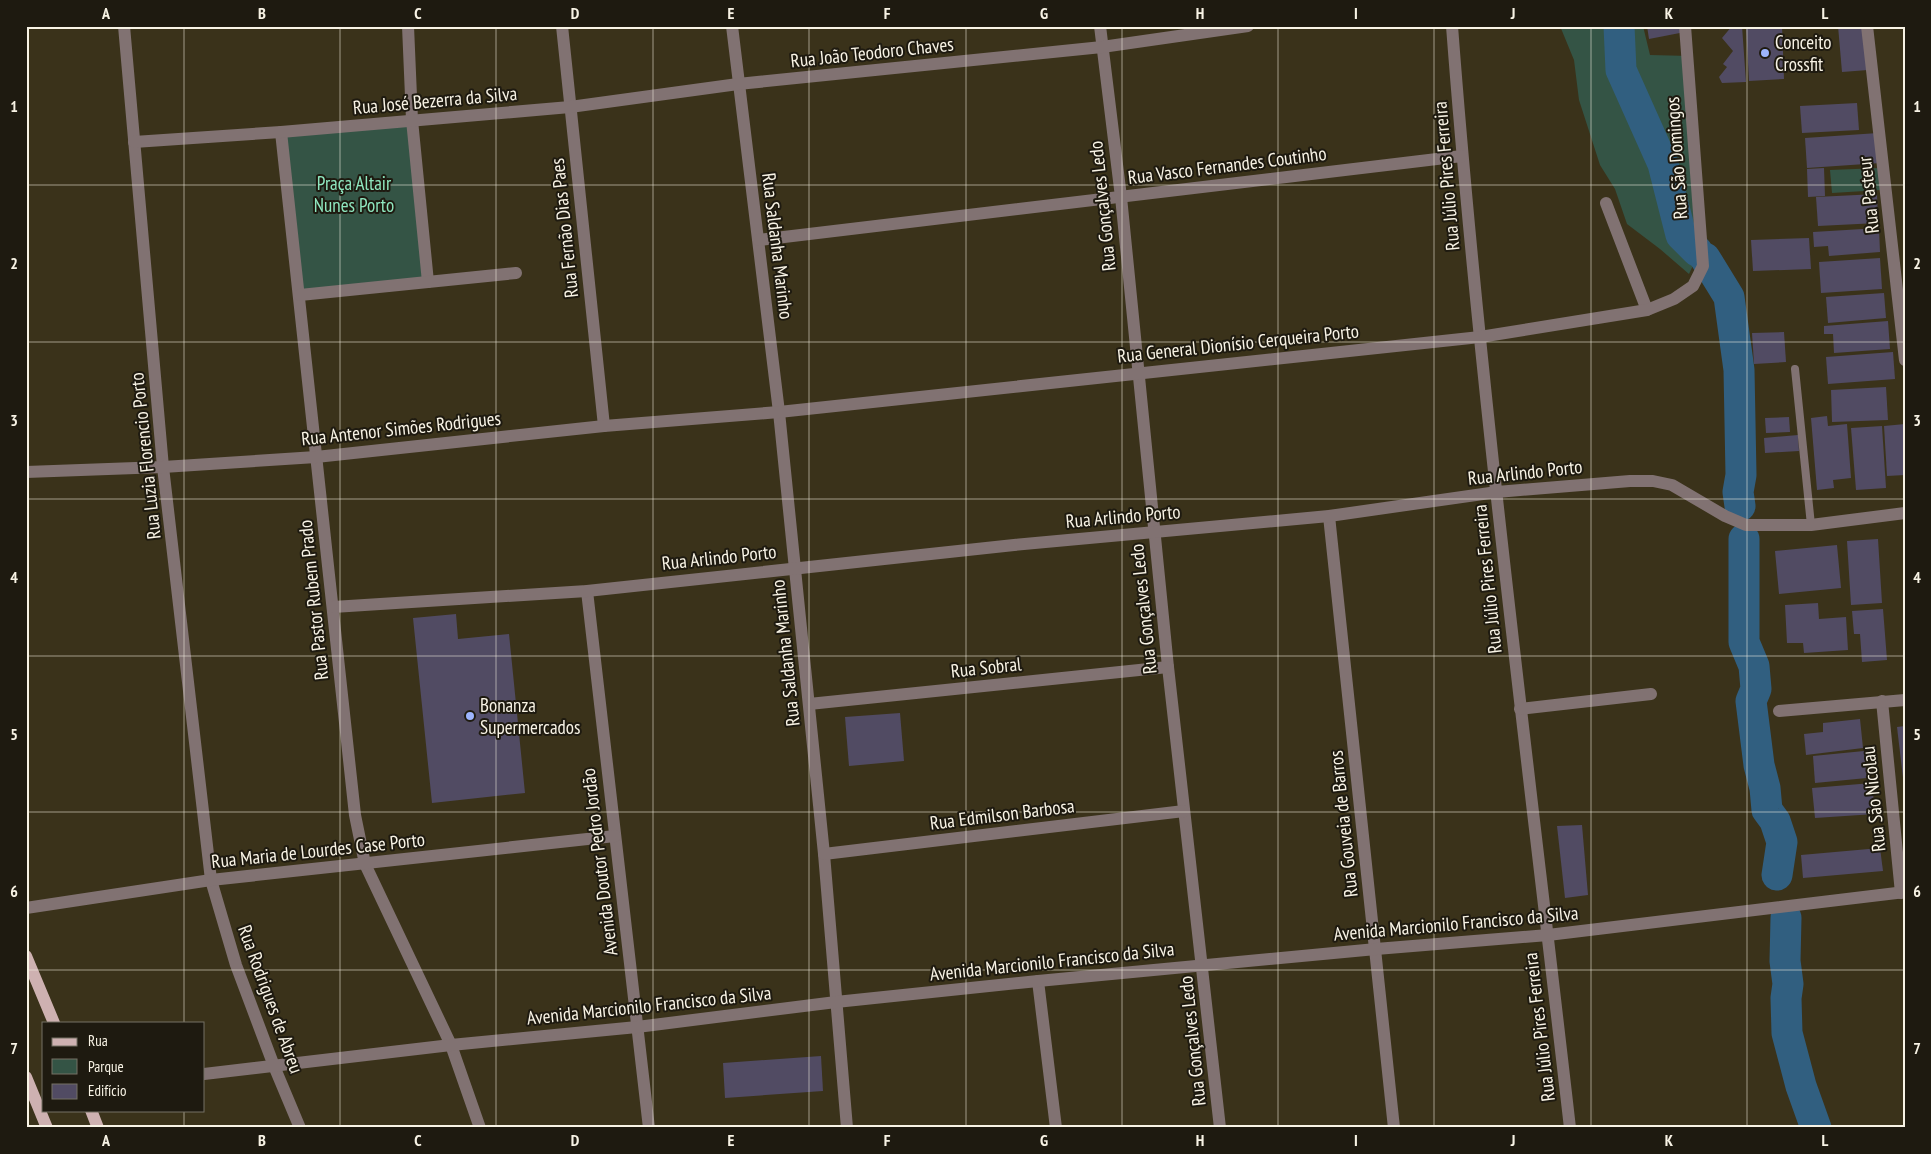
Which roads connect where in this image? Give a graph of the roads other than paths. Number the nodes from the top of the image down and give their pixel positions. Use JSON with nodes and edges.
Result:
{"nodes":[{"id":1,"x":124,"y":26,"type":"edge"},
{"id":2,"x":408,"y":26,"type":"edge"},
{"id":3,"x":562,"y":26,"type":"edge"},
{"id":4,"x":732,"y":26,"type":"edge"},
{"id":5,"x":1100,"y":26,"type":"edge"},
{"id":6,"x":1248,"y":26,"type":"edge"},
{"id":7,"x":1452,"y":26,"type":"edge"},
{"id":8,"x":1685,"y":26,"type":"edge"},
{"id":9,"x":1867,"y":26,"type":"edge"},
{"id":10,"x":1102,"y":47,"type":"junction"},
{"id":11,"x":738,"y":84,"type":"junction"},
{"id":12,"x":570,"y":107,"type":"junction"},
{"id":13,"x":412,"y":120,"type":"junction"},
{"id":14,"x":281,"y":132,"type":"junction"},
{"id":15,"x":134,"y":142,"type":"junction"},
{"id":16,"x":1462,"y":156,"type":"junction"},
{"id":17,"x":1121,"y":197,"type":"junction"},
{"id":18,"x":1606,"y":203,"type":"dead end"},
{"id":19,"x":758,"y":240,"type":"junction"},
{"id":20,"x":516,"y":273,"type":"dead end"},
{"id":21,"x":428,"y":282,"type":"junction"},
{"id":22,"x":1693,"y":286,"type":"joint"},
{"id":23,"x":300,"y":296,"type":"junction"},
{"id":24,"x":1647,"y":310,"type":"junction"},
{"id":25,"x":1480,"y":337,"type":"junction"},
{"id":26,"x":1905,"y":360,"type":"edge"},
{"id":27,"x":1795,"y":369,"type":"dead end"},
{"id":28,"x":1138,"y":372,"type":"junction"},
{"id":29,"x":779,"y":412,"type":"junction"},
{"id":30,"x":604,"y":426,"type":"junction"},
{"id":31,"x":316,"y":457,"type":"junction"},
{"id":32,"x":163,"y":467,"type":"junction"},
{"id":33,"x":26,"y":472,"type":"edge"},
{"id":34,"x":1497,"y":492,"type":"junction"},
{"id":35,"x":1905,"y":512,"type":"edge"},
{"id":36,"x":1329,"y":516,"type":"junction"},
{"id":37,"x":1811,"y":525,"type":"junction"},
{"id":38,"x":1155,"y":532,"type":"junction"},
{"id":39,"x":796,"y":568,"type":"junction"},
{"id":40,"x":587,"y":591,"type":"junction"},
{"id":41,"x":333,"y":607,"type":"junction"},
{"id":42,"x":1168,"y":667,"type":"junction"},
{"id":43,"x":1651,"y":694,"type":"dead end"},
{"id":44,"x":1905,"y":700,"type":"edge"},
{"id":45,"x":1882,"y":701,"type":"junction"},
{"id":46,"x":809,"y":704,"type":"junction"},
{"id":47,"x":1520,"y":709,"type":"junction"},
{"id":48,"x":1779,"y":712,"type":"dead end"},
{"id":49,"x":1184,"y":811,"type":"junction"},
{"id":50,"x":615,"y":836,"type":"junction"},
{"id":51,"x":824,"y":854,"type":"junction"},
{"id":52,"x":365,"y":864,"type":"junction"},
{"id":53,"x":211,"y":880,"type":"junction"},
{"id":54,"x":1903,"y":892,"type":"edge"},
{"id":55,"x":26,"y":908,"type":"edge"},
{"id":56,"x":1548,"y":935,"type":"junction"},
{"id":57,"x":1376,"y":948,"type":"junction"},
{"id":58,"x":26,"y":956,"type":"edge"},
{"id":59,"x":1202,"y":965,"type":"junction"},
{"id":60,"x":1038,"y":982,"type":"junction"},
{"id":61,"x":836,"y":1002,"type":"junction"},
{"id":62,"x":54,"y":1022,"type":"edge"},
{"id":63,"x":637,"y":1027,"type":"junction"},
{"id":64,"x":451,"y":1045,"type":"junction"},
{"id":65,"x":274,"y":1066,"type":"junction"},
{"id":66,"x":205,"y":1074,"type":"edge"},
{"id":67,"x":26,"y":1077,"type":"edge"},
{"id":68,"x":40,"y":1098,"type":"edge"},
{"id":69,"x":44,"y":1112,"type":"edge"},
{"id":70,"x":92,"y":1112,"type":"edge"},
{"id":71,"x":48,"y":1128,"type":"edge"},
{"id":72,"x":98,"y":1128,"type":"edge"},
{"id":73,"x":300,"y":1128,"type":"edge"},
{"id":74,"x":480,"y":1128,"type":"edge"},
{"id":75,"x":649,"y":1128,"type":"edge"},
{"id":76,"x":847,"y":1128,"type":"edge"},
{"id":77,"x":1056,"y":1128,"type":"edge"},
{"id":78,"x":1220,"y":1128,"type":"edge"},
{"id":79,"x":1394,"y":1128,"type":"edge"},
{"id":80,"x":1570,"y":1128,"type":"edge"}],
"edges":[{"from":1,"to":15,"type":"street","name":"Rua Luzia Florencio Porto"},
{"from":2,"to":13,"type":"street"},
{"from":3,"to":12,"type":"street","name":"Rua Fernão Dias Paes"},
{"from":4,"to":11,"type":"street","name":"Rua Saldanha Marinho"},
{"from":5,"to":10,"type":"street","name":"Rua Gonçalves Ledo"},
{"from":6,"to":10,"type":"street","name":"Rua João Teodoro Chaves"},
{"from":7,"to":16,"type":"street","name":"Rua Júlio Pires Ferreira"},
{"from":8,"to":22,"type":"street","name":"Rua São Domingos"},
{"from":9,"to":26,"type":"street","name":"Rua Pasteur"},
{"from":10,"to":11,"type":"street","name":"Rua João Teodoro Chaves"},
{"from":10,"to":17,"type":"street","name":"Rua Gonçalves Ledo"},
{"from":11,"to":12,"type":"street","name":"Rua José Bezerra da Silva"},
{"from":11,"to":19,"type":"street","name":"Rua Saldanha Marinho"},
{"from":12,"to":13,"type":"street","name":"Rua José Bezerra da Silva"},
{"from":12,"to":30,"type":"street","name":"Rua Fernão Dias Paes"},
{"from":13,"to":14,"type":"street","name":"Rua José Bezerra da Silva"},
{"from":13,"to":21,"type":"street"},
{"from":14,"to":15,"type":"street","name":"Rua José Bezerra da Silva"},
{"from":14,"to":23,"type":"street","name":"Rua Pastor Rubem Prado"},
{"from":15,"to":32,"type":"street","name":"Rua Luzia Florencio Porto"},
{"from":16,"to":17,"type":"street","name":"Rua Vasco Fernandes Coutinho"},
{"from":16,"to":25,"type":"street","name":"Rua Júlio Pires Ferreira"},
{"from":17,"to":19,"type":"street","name":"Rua Vasco Fernandes Coutinho"},
{"from":17,"to":28,"type":"street","name":"Rua Gonçalves Ledo"},
{"from":18,"to":24,"type":"street"},
{"from":19,"to":29,"type":"street","name":"Rua Saldanha Marinho"},
{"from":20,"to":21,"type":"street"},
{"from":21,"to":23,"type":"street"},
{"from":22,"to":24,"type":"street","name":"Rua General Dionísio Cerqueira Porto"},
{"from":23,"to":31,"type":"street","name":"Rua Pastor Rubem Prado"},
{"from":24,"to":25,"type":"street","name":"Rua General Dionísio Cerqueira Porto"},
{"from":25,"to":28,"type":"street","name":"Rua General Dionísio Cerqueira Porto"},
{"from":25,"to":34,"type":"street","name":"Rua Júlio Pires Ferreira"},
{"from":27,"to":37,"type":"lane"},
{"from":28,"to":29,"type":"street","name":"Rua General Dionísio Cerqueira Porto"},
{"from":28,"to":38,"type":"street","name":"Rua Gonçalves Ledo"},
{"from":29,"to":30,"type":"street","name":"Rua Antenor Simões Rodrigues"},
{"from":29,"to":39,"type":"street","name":"Rua Saldanha Marinho"},
{"from":30,"to":31,"type":"street","name":"Rua Antenor Simões Rodrigues"},
{"from":31,"to":32,"type":"street","name":"Rua Antenor Simões Rodrigues"},
{"from":31,"to":41,"type":"street","name":"Rua Pastor Rubem Prado"},
{"from":32,"to":33,"type":"street","name":"Rua Antenor Simões Rodrigues"},
{"from":32,"to":53,"type":"street","name":"Rua Luzia Florencio Porto"},
{"from":34,"to":36,"type":"street","name":"Rua Arlindo Porto"},
{"from":34,"to":37,"type":"street","name":"Rua Arlindo Porto"},
{"from":34,"to":47,"type":"street","name":"Rua Júlio Pires Ferreira"},
{"from":35,"to":37,"type":"street","name":"Rua Arlindo Porto"},
{"from":36,"to":38,"type":"street","name":"Rua Arlindo Porto"},
{"from":36,"to":57,"type":"street","name":"Rua Gouveia de Barros"},
{"from":38,"to":39,"type":"street","name":"Rua Arlindo Porto"},
{"from":38,"to":42,"type":"street","name":"Rua Gonçalves Ledo"},
{"from":39,"to":40,"type":"street","name":"Rua Arlindo Porto"},
{"from":39,"to":46,"type":"street","name":"Rua Saldanha Marinho"},
{"from":40,"to":41,"type":"street","name":"Rua Arlindo Porto"},
{"from":40,"to":50,"type":"street","name":"Avenida Doutor Pedro Jordão"},
{"from":41,"to":52,"type":"street","name":"Rua Pastor Rubem Prado"},
{"from":42,"to":46,"type":"street","name":"Rua Sobral"},
{"from":42,"to":49,"type":"street","name":"Rua Gonçalves Ledo"},
{"from":43,"to":47,"type":"street"},
{"from":44,"to":45,"type":"street"},
{"from":45,"to":48,"type":"street"},
{"from":45,"to":54,"type":"street","name":"Rua São Nicolau"},
{"from":46,"to":51,"type":"street","name":"Rua Saldanha Marinho"},
{"from":47,"to":56,"type":"street","name":"Rua Júlio Pires Ferreira"},
{"from":49,"to":51,"type":"street","name":"Rua Edmilson Barbosa"},
{"from":49,"to":59,"type":"street","name":"Rua Gonçalves Ledo"},
{"from":50,"to":52,"type":"street","name":"Rua Maria de Lourdes Case Porto"},
{"from":50,"to":63,"type":"street","name":"Avenida Doutor Pedro Jordão"},
{"from":51,"to":61,"type":"street","name":"Rua Saldanha Marinho"},
{"from":52,"to":53,"type":"street","name":"Rua Maria de Lourdes Case Porto"},
{"from":52,"to":64,"type":"street","name":"Rua Pastor Rubem Prado"},
{"from":53,"to":55,"type":"street","name":"Rua Maria de Lourdes Case Porto"},
{"from":53,"to":65,"type":"street","name":"Rua Rodrigues de Abreu"},
{"from":54,"to":56,"type":"street","name":"Avenida Marcionilo Francisco da Silva"},
{"from":56,"to":57,"type":"street","name":"Avenida Marcionilo Francisco da Silva"},
{"from":56,"to":80,"type":"street","name":"Rua Júlio Pires Ferreira"},
{"from":57,"to":59,"type":"street","name":"Avenida Marcionilo Francisco da Silva"},
{"from":57,"to":79,"type":"street","name":"Rua Gouveia de Barros"},
{"from":58,"to":62,"type":"main road"},
{"from":59,"to":60,"type":"street","name":"Avenida Marcionilo Francisco da Silva"},
{"from":59,"to":78,"type":"street","name":"Rua Gonçalves Ledo"},
{"from":60,"to":61,"type":"street","name":"Avenida Marcionilo Francisco da Silva"},
{"from":60,"to":77,"type":"street"},
{"from":61,"to":63,"type":"street","name":"Avenida Marcionilo Francisco da Silva"},
{"from":61,"to":76,"type":"street","name":"Rua Saldanha Marinho"},
{"from":63,"to":64,"type":"street","name":"Avenida Marcionilo Francisco da Silva"},
{"from":63,"to":75,"type":"street","name":"Avenida Doutor Pedro Jordão"},
{"from":64,"to":65,"type":"street","name":"Avenida Marcionilo Francisco da Silva"},
{"from":64,"to":74,"type":"street","name":"Rua Pastor Rubem Prado"},
{"from":65,"to":66,"type":"street","name":"Avenida Marcionilo Francisco da Silva"},
{"from":65,"to":73,"type":"street","name":"Rua Rodrigues de Abreu"},
{"from":67,"to":68,"type":"main road"},
{"from":69,"to":71,"type":"main road"},
{"from":70,"to":72,"type":"main road"}]}
